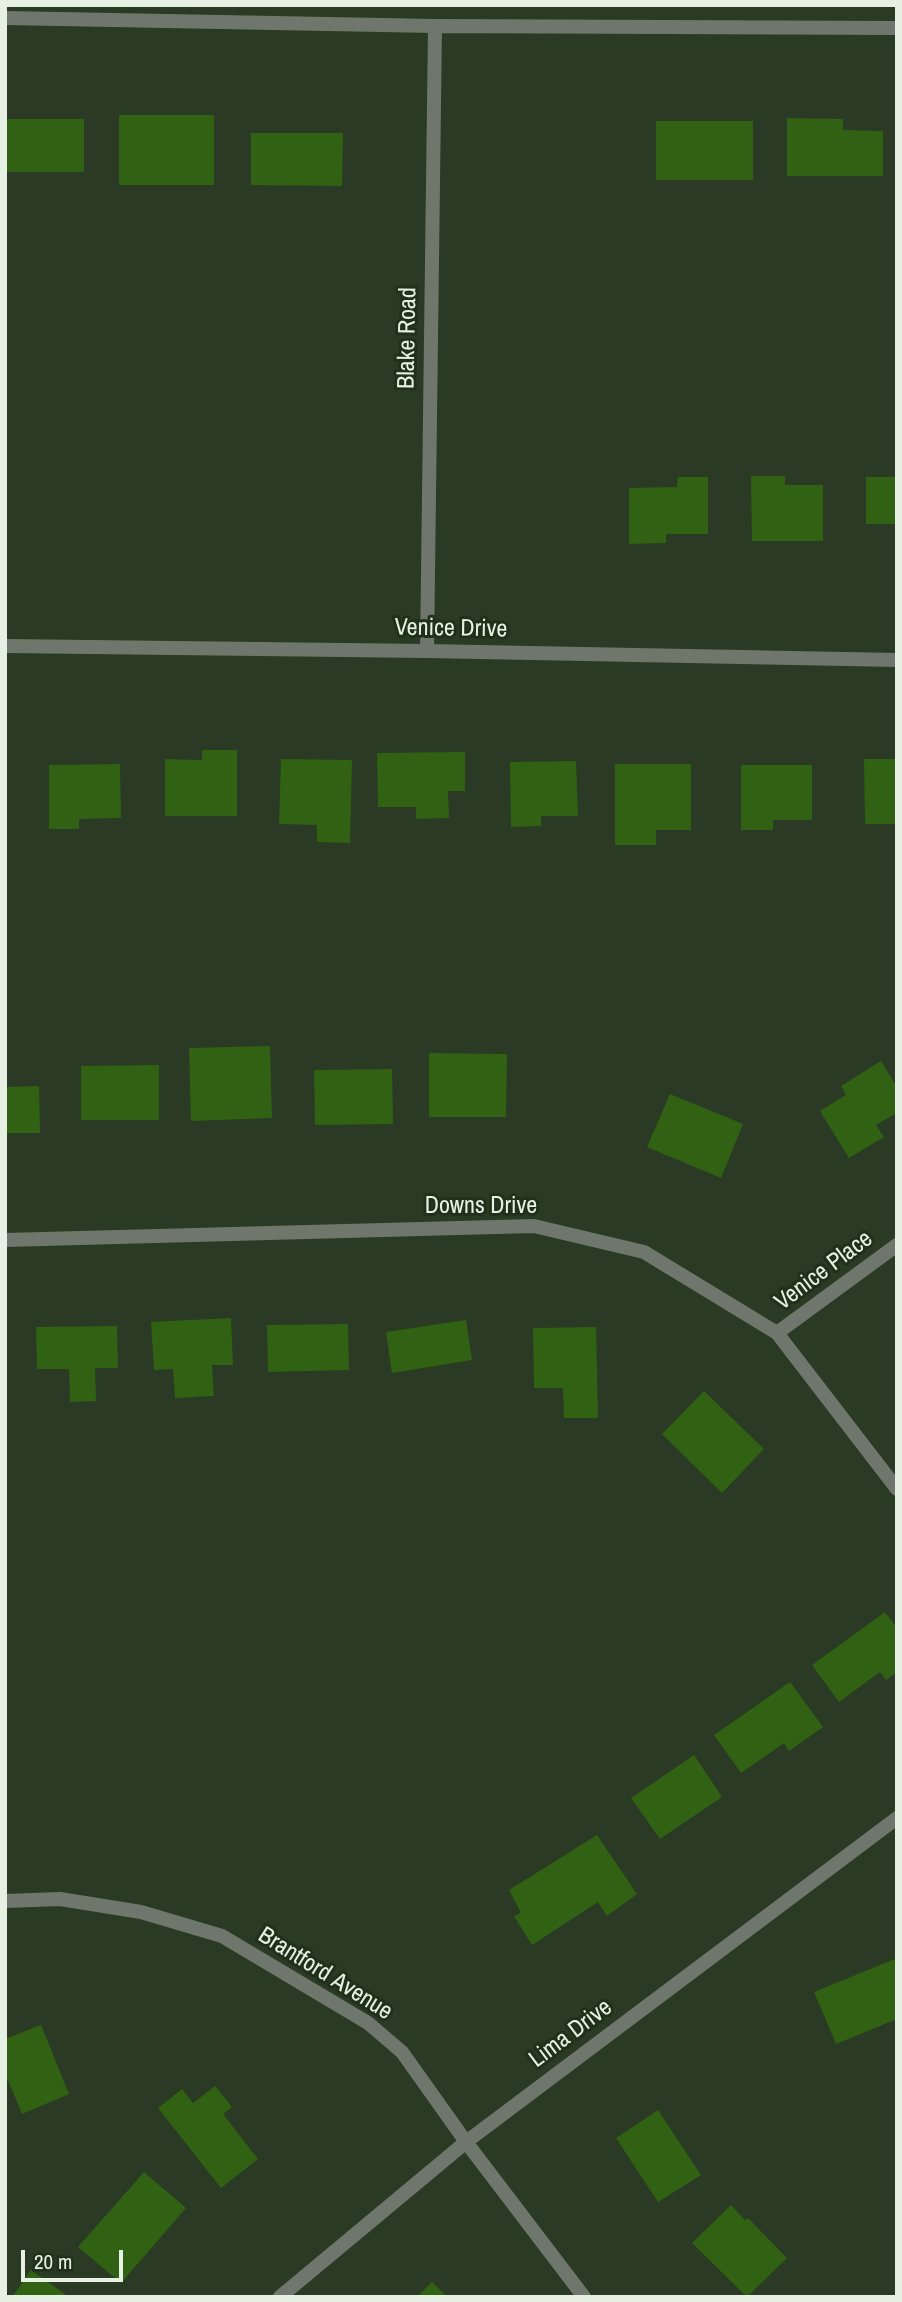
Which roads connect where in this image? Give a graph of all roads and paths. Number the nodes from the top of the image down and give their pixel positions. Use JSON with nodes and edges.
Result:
{"nodes":[{"id":1,"x":5,"y":18,"type":"edge"},
{"id":2,"x":435,"y":26,"type":"junction"},
{"id":3,"x":897,"y":28,"type":"edge"},
{"id":4,"x":5,"y":646,"type":"edge"},
{"id":5,"x":427,"y":651,"type":"junction"},
{"id":6,"x":897,"y":660,"type":"edge"},
{"id":7,"x":5,"y":1240,"type":"edge"},
{"id":8,"x":897,"y":1245,"type":"edge"},
{"id":9,"x":777,"y":1333,"type":"junction"},
{"id":10,"x":897,"y":1489,"type":"edge"},
{"id":11,"x":897,"y":1818,"type":"edge"},
{"id":12,"x":5,"y":1901,"type":"edge"},
{"id":13,"x":466,"y":2142,"type":"junction"},
{"id":14,"x":280,"y":2297,"type":"edge"},
{"id":15,"x":584,"y":2297,"type":"edge"}],
"edges":[{"from":1,"to":2,"type":"street"},
{"from":2,"to":3,"type":"street"},
{"from":2,"to":5,"type":"street","name":"Blake Road"},
{"from":4,"to":5,"type":"street","name":"Venice Drive"},
{"from":5,"to":6,"type":"street","name":"Venice Drive"},
{"from":7,"to":9,"type":"street","name":"Downs Drive"},
{"from":8,"to":9,"type":"street","name":"Venice Place"},
{"from":9,"to":10,"type":"street","name":"Downs Drive"},
{"from":11,"to":13,"type":"street","name":"Lima Drive"},
{"from":12,"to":13,"type":"street","name":"Brantford Avenue"},
{"from":13,"to":14,"type":"street","name":"Lima Drive"},
{"from":13,"to":15,"type":"street","name":"Brantford Avenue"}]}
